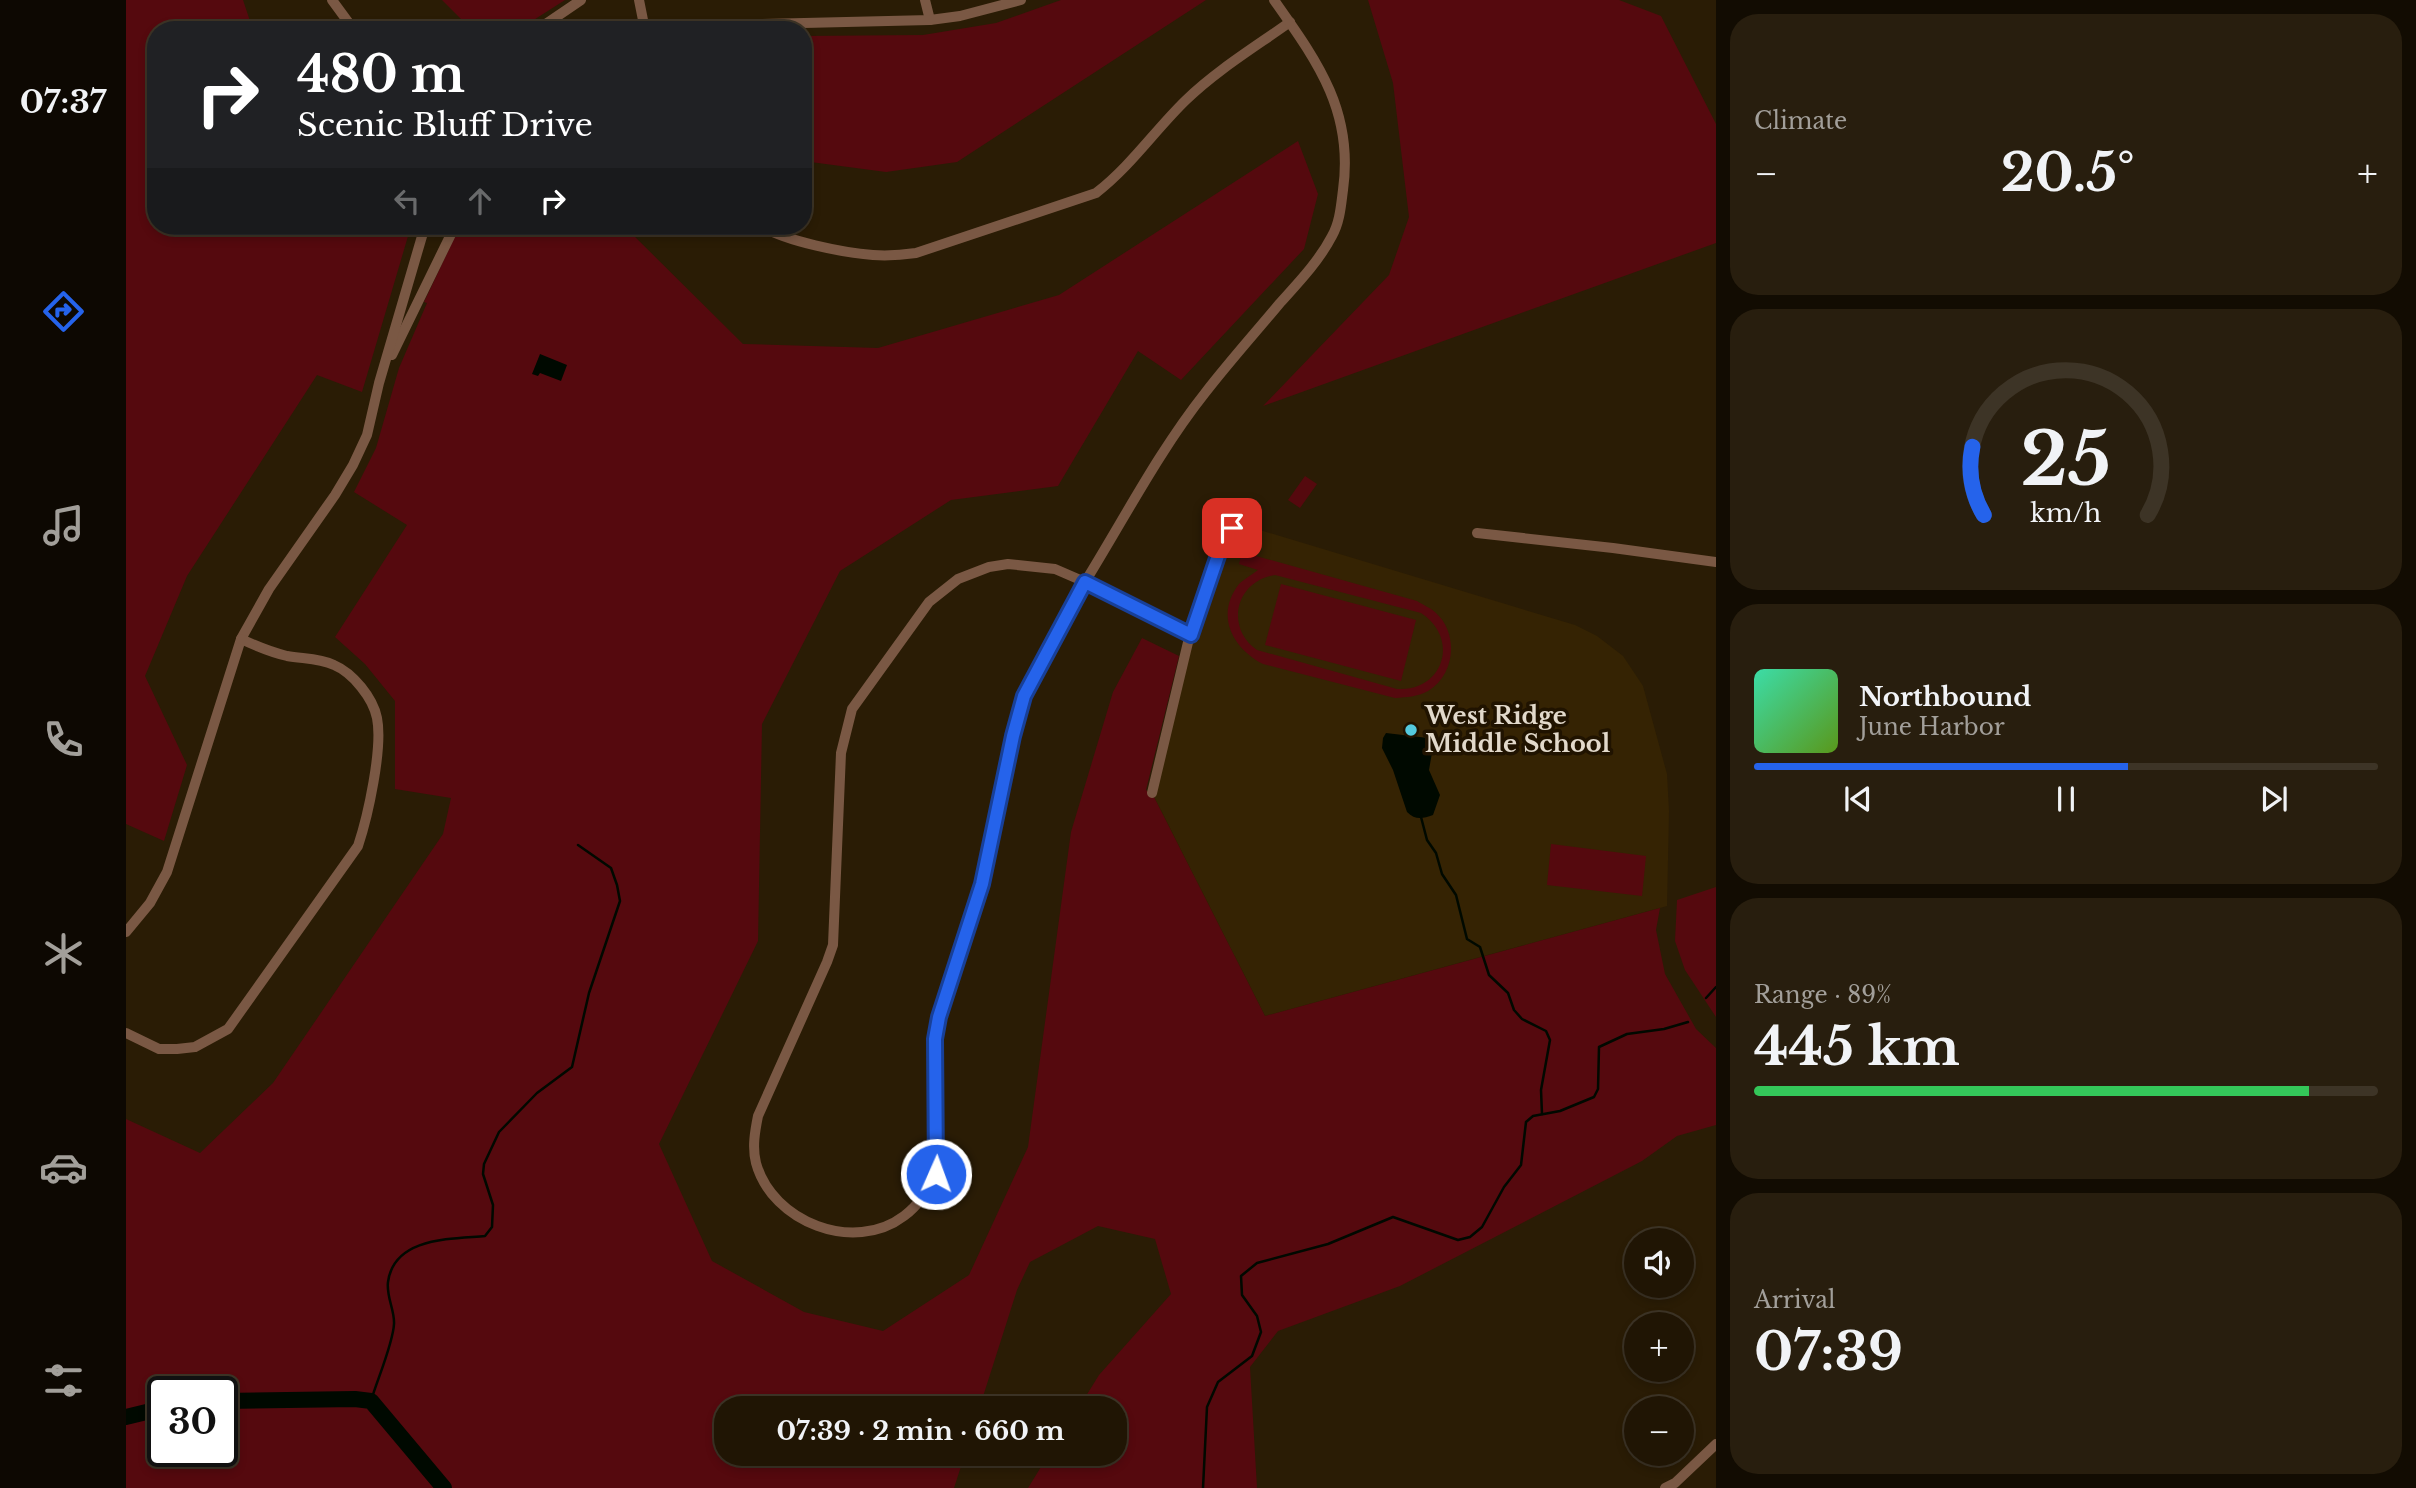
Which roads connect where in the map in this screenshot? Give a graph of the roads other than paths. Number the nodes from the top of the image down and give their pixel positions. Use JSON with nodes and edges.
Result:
{"nodes":[{"id":1,"x":332,"y":0,"type":"edge"},
{"id":2,"x":581,"y":0,"type":"edge"},
{"id":3,"x":639,"y":0,"type":"edge"},
{"id":4,"x":925,"y":0,"type":"edge"},
{"id":5,"x":1021,"y":0,"type":"edge"},
{"id":6,"x":1275,"y":0,"type":"edge"},
{"id":7,"x":930,"y":20,"type":"junction"},
{"id":8,"x":347,"y":21,"type":"edge"},
{"id":9,"x":550,"y":21,"type":"edge"},
{"id":10,"x":643,"y":21,"type":"edge"},
{"id":11,"x":1290,"y":22,"type":"junction"},
{"id":12,"x":812,"y":23,"type":"edge"},
{"id":13,"x":422,"y":235,"type":"edge"},
{"id":14,"x":450,"y":235,"type":"edge"},
{"id":15,"x":783,"y":235,"type":"edge"},
{"id":16,"x":379,"y":383,"type":"junction"},
{"id":17,"x":1236,"y":518,"type":"dead end"},
{"id":18,"x":1477,"y":533,"type":"dead end"},
{"id":19,"x":1716,"y":562,"type":"edge"},
{"id":20,"x":1085,"y":582,"type":"junction"},
{"id":21,"x":1191,"y":635,"type":"junction"},
{"id":22,"x":241,"y":639,"type":"junction"},
{"id":23,"x":1152,"y":793,"type":"dead end"},
{"id":24,"x":126,"y":932,"type":"edge"},
{"id":25,"x":126,"y":1033,"type":"edge"},
{"id":26,"x":1716,"y":1444,"type":"edge"},
{"id":27,"x":1665,"y":1488,"type":"edge"}],
"edges":[{"from":1,"to":8,"type":"street"},
{"from":2,"to":9,"type":"street"},
{"from":3,"to":10,"type":"street"},
{"from":4,"to":7,"type":"street"},
{"from":5,"to":7,"type":"street"},
{"from":6,"to":11,"type":"street"},
{"from":7,"to":12,"type":"street"},
{"from":11,"to":15,"type":"street"},
{"from":11,"to":20,"type":"street"},
{"from":13,"to":16,"type":"street"},
{"from":14,"to":16,"type":"street"},
{"from":16,"to":22,"type":"street"},
{"from":17,"to":21,"type":"street"},
{"from":18,"to":19,"type":"street"},
{"from":20,"to":20,"type":"street"},
{"from":20,"to":21,"type":"street"},
{"from":21,"to":23,"type":"street"},
{"from":22,"to":24,"type":"street"},
{"from":22,"to":25,"type":"street"},
{"from":26,"to":27,"type":"street"}]}
